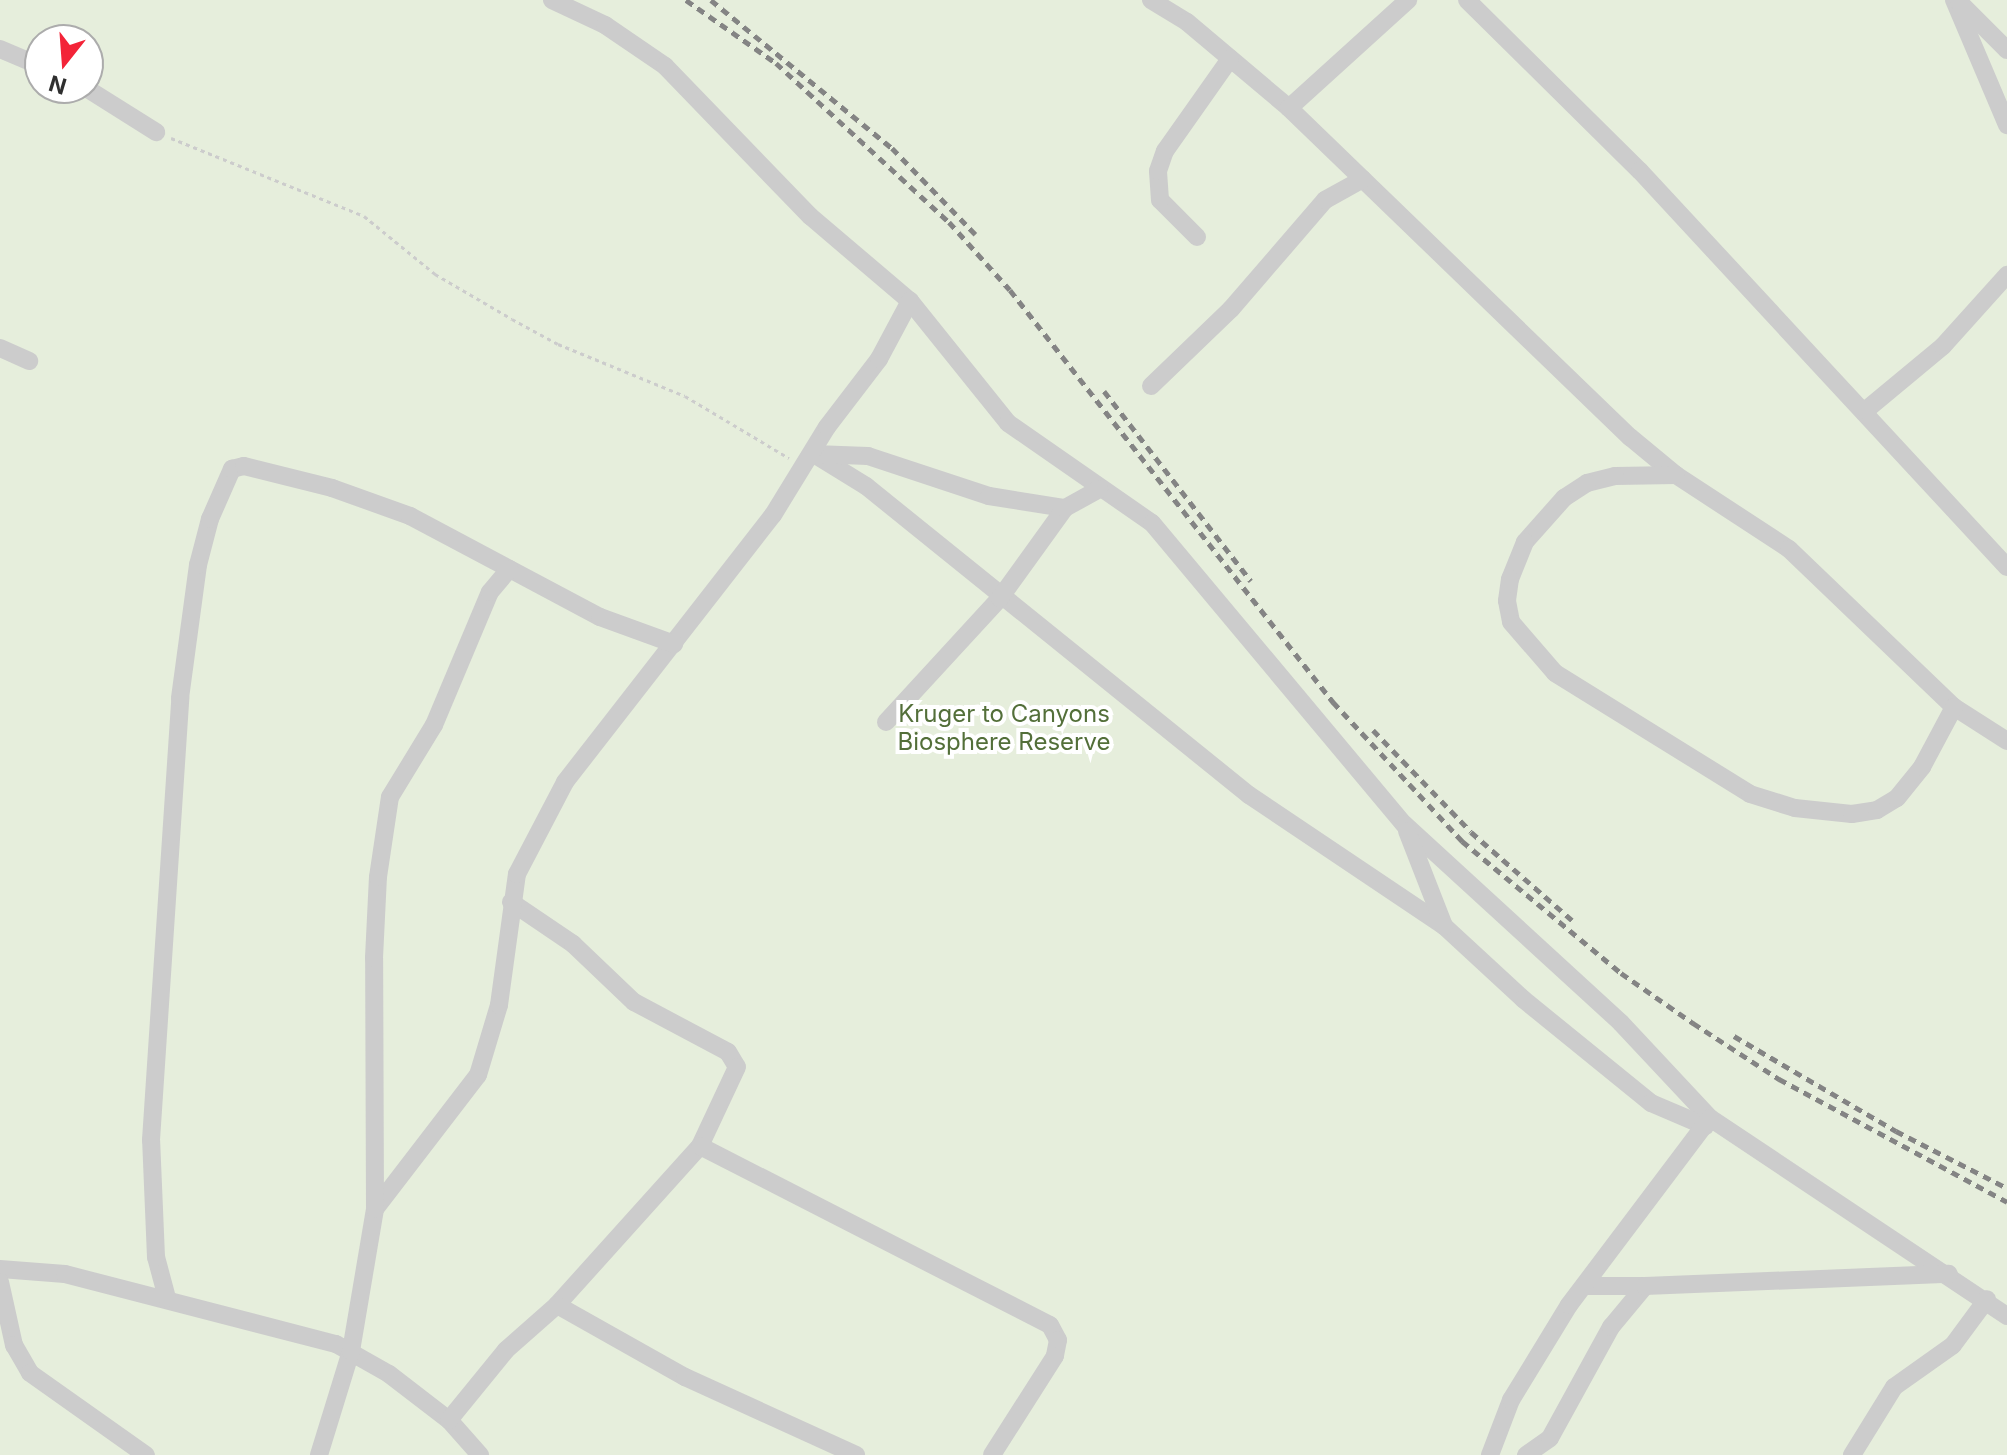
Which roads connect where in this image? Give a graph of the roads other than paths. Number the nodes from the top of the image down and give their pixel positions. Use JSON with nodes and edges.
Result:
{"nodes":[{"id":1,"x":552,"y":0,"type":"edge"},
{"id":2,"x":1151,"y":0,"type":"edge"},
{"id":3,"x":1408,"y":0,"type":"edge"},
{"id":4,"x":1467,"y":0,"type":"edge"},
{"id":5,"x":1955,"y":0,"type":"edge"},
{"id":6,"x":0,"y":49,"type":"edge"},
{"id":7,"x":2007,"y":50,"type":"edge"},
{"id":8,"x":24,"y":59,"type":"edge"},
{"id":9,"x":1230,"y":59,"type":"junction"},
{"id":10,"x":104,"y":99,"type":"edge"},
{"id":11,"x":1289,"y":108,"type":"junction"},
{"id":12,"x":2007,"y":125,"type":"edge"},
{"id":13,"x":156,"y":132,"type":"road end"},
{"id":14,"x":1363,"y":179,"type":"junction"},
{"id":15,"x":1197,"y":237,"type":"dead end"},
{"id":16,"x":2007,"y":275,"type":"edge"},
{"id":17,"x":910,"y":301,"type":"junction"},
{"id":18,"x":0,"y":348,"type":"edge"},
{"id":19,"x":29,"y":361,"type":"dead end"},
{"id":20,"x":1151,"y":386,"type":"dead end"},
{"id":21,"x":1866,"y":410,"type":"junction"},
{"id":22,"x":809,"y":460,"type":"junction"},
{"id":23,"x":1676,"y":475,"type":"junction"},
{"id":24,"x":1099,"y":489,"type":"junction"},
{"id":25,"x":1065,"y":508,"type":"junction"},
{"id":26,"x":2007,"y":567,"type":"edge"},
{"id":27,"x":509,"y":569,"type":"junction"},
{"id":28,"x":1000,"y":598,"type":"junction"},
{"id":29,"x":674,"y":644,"type":"junction"},
{"id":30,"x":1954,"y":707,"type":"junction"},
{"id":31,"x":886,"y":722,"type":"dead end"},
{"id":32,"x":2007,"y":741,"type":"edge"},
{"id":33,"x":1404,"y":824,"type":"junction"},
{"id":34,"x":511,"y":902,"type":"junction"},
{"id":35,"x":1444,"y":926,"type":"junction"},
{"id":36,"x":1707,"y":1122,"type":"junction"},
{"id":37,"x":700,"y":1146,"type":"junction"},
{"id":38,"x":375,"y":1209,"type":"junction"},
{"id":39,"x":0,"y":1269,"type":"edge"},
{"id":40,"x":1949,"y":1274,"type":"junction"},
{"id":41,"x":0,"y":1282,"type":"edge"},
{"id":42,"x":1584,"y":1286,"type":"junction"},
{"id":43,"x":1645,"y":1286,"type":"junction"},
{"id":44,"x":167,"y":1298,"type":"junction"},
{"id":45,"x":1987,"y":1299,"type":"junction"},
{"id":46,"x":557,"y":1305,"type":"junction"},
{"id":47,"x":2007,"y":1316,"type":"edge"},
{"id":48,"x":351,"y":1351,"type":"junction"},
{"id":49,"x":449,"y":1420,"type":"junction"},
{"id":50,"x":146,"y":1455,"type":"edge"},
{"id":51,"x":319,"y":1455,"type":"edge"},
{"id":52,"x":480,"y":1455,"type":"edge"},
{"id":53,"x":856,"y":1455,"type":"edge"},
{"id":54,"x":992,"y":1455,"type":"edge"},
{"id":55,"x":1490,"y":1455,"type":"edge"},
{"id":56,"x":1526,"y":1455,"type":"edge"},
{"id":57,"x":1852,"y":1455,"type":"edge"}],
"edges":[{"from":1,"to":17,"type":"street"},
{"from":2,"to":9,"type":"street"},
{"from":3,"to":11,"type":"street"},
{"from":4,"to":21,"type":"street"},
{"from":5,"to":7,"type":"street"},
{"from":5,"to":12,"type":"street"},
{"from":6,"to":8,"type":"street"},
{"from":9,"to":11,"type":"street"},
{"from":9,"to":15,"type":"street"},
{"from":10,"to":13,"type":"street"},
{"from":11,"to":14,"type":"street"},
{"from":14,"to":20,"type":"street"},
{"from":14,"to":23,"type":"street"},
{"from":16,"to":21,"type":"street"},
{"from":17,"to":22,"type":"street"},
{"from":17,"to":24,"type":"street"},
{"from":18,"to":19,"type":"street"},
{"from":21,"to":26,"type":"street"},
{"from":22,"to":25,"type":"street"},
{"from":22,"to":28,"type":"street"},
{"from":22,"to":29,"type":"street"},
{"from":23,"to":30,"type":"street"},
{"from":23,"to":30,"type":"street"},
{"from":24,"to":25,"type":"street"},
{"from":24,"to":33,"type":"street"},
{"from":25,"to":28,"type":"street"},
{"from":27,"to":29,"type":"street"},
{"from":27,"to":38,"type":"street"},
{"from":27,"to":44,"type":"street"},
{"from":28,"to":31,"type":"street"},
{"from":28,"to":35,"type":"street"},
{"from":29,"to":34,"type":"street"},
{"from":30,"to":32,"type":"street"},
{"from":33,"to":35,"type":"street"},
{"from":33,"to":36,"type":"street"},
{"from":34,"to":37,"type":"street"},
{"from":34,"to":38,"type":"street"},
{"from":35,"to":36,"type":"street"},
{"from":36,"to":40,"type":"street"},
{"from":36,"to":42,"type":"street"},
{"from":37,"to":46,"type":"street"},
{"from":37,"to":54,"type":"street"},
{"from":38,"to":48,"type":"street"},
{"from":39,"to":44,"type":"street"},
{"from":40,"to":43,"type":"street"},
{"from":40,"to":45,"type":"street"},
{"from":41,"to":50,"type":"street"},
{"from":42,"to":43,"type":"street"},
{"from":42,"to":55,"type":"street"},
{"from":43,"to":56,"type":"street"},
{"from":44,"to":48,"type":"street"},
{"from":45,"to":47,"type":"street"},
{"from":45,"to":57,"type":"street"},
{"from":46,"to":49,"type":"street"},
{"from":46,"to":53,"type":"street"},
{"from":48,"to":49,"type":"street"},
{"from":48,"to":51,"type":"street"},
{"from":49,"to":52,"type":"street"}]}
